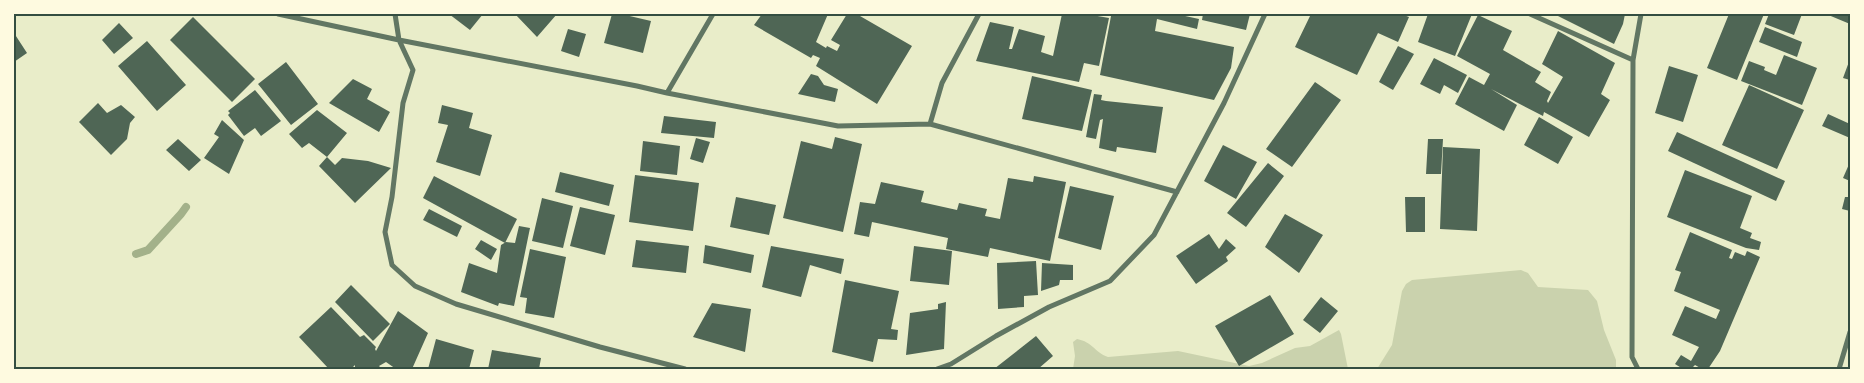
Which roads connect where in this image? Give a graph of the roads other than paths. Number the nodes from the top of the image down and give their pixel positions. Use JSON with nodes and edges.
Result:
{"nodes":[{"id":1,"x":278,"y":14,"type":"edge"},
{"id":2,"x":394,"y":14,"type":"edge"},
{"id":3,"x":713,"y":14,"type":"edge"},
{"id":4,"x":979,"y":14,"type":"edge"},
{"id":5,"x":1265,"y":14,"type":"edge"},
{"id":6,"x":1530,"y":14,"type":"edge"},
{"id":7,"x":1640,"y":14,"type":"edge"},
{"id":8,"x":399,"y":40,"type":"junction"},
{"id":9,"x":1633,"y":60,"type":"junction"},
{"id":10,"x":667,"y":93,"type":"junction"},
{"id":11,"x":930,"y":124,"type":"junction"},
{"id":12,"x":1177,"y":192,"type":"junction"},
{"id":13,"x":1850,"y":332,"type":"edge"},
{"id":14,"x":685,"y":369,"type":"edge"},
{"id":15,"x":937,"y":369,"type":"edge"},
{"id":16,"x":1638,"y":369,"type":"edge"},
{"id":17,"x":1839,"y":369,"type":"edge"}],
"edges":[{"from":1,"to":8,"type":"street"},
{"from":2,"to":8,"type":"street"},
{"from":3,"to":10,"type":"street"},
{"from":4,"to":11,"type":"street"},
{"from":5,"to":12,"type":"street"},
{"from":6,"to":9,"type":"street"},
{"from":7,"to":9,"type":"street"},
{"from":8,"to":10,"type":"street"},
{"from":8,"to":14,"type":"street"},
{"from":9,"to":16,"type":"street"},
{"from":10,"to":11,"type":"street"},
{"from":11,"to":12,"type":"street"},
{"from":12,"to":15,"type":"street"},
{"from":13,"to":17,"type":"street"}]}
